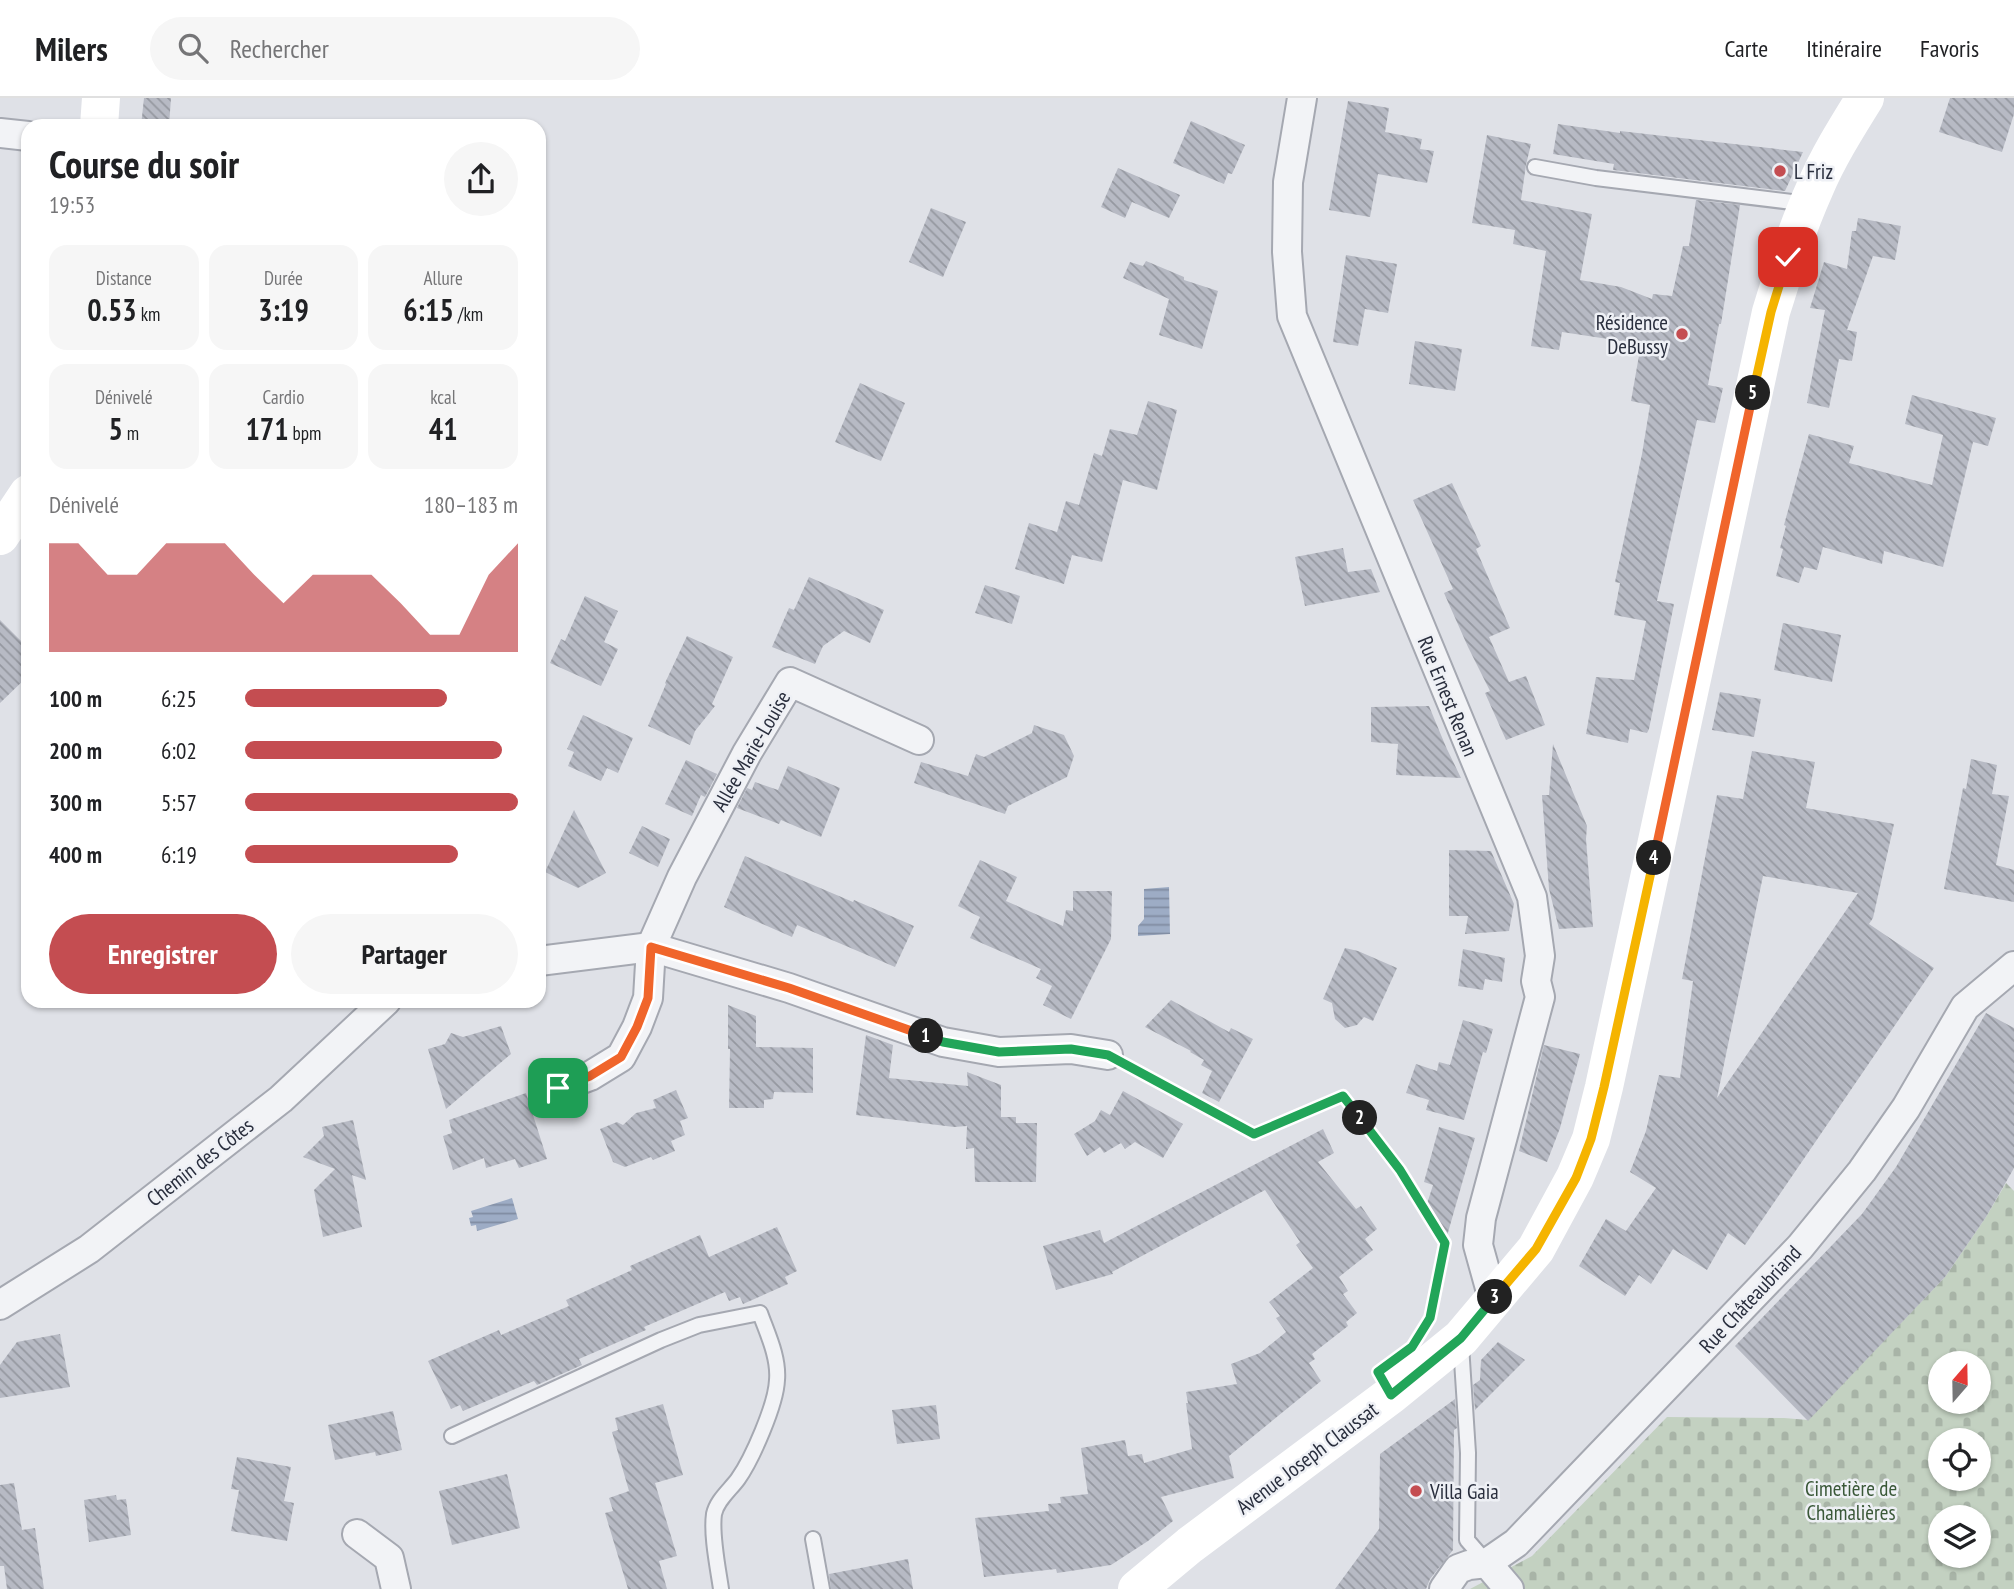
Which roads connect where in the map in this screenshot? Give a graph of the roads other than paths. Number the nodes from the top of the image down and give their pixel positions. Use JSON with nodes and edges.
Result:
{"nodes":[{"id":1,"x":101,"y":98,"type":"edge"},
{"id":2,"x":1301,"y":98,"type":"edge"},
{"id":3,"x":1865,"y":98,"type":"edge"},
{"id":4,"x":100,"y":119,"type":"edge"},
{"id":5,"x":0,"y":133,"type":"edge"},
{"id":6,"x":21,"y":135,"type":"edge"},
{"id":7,"x":1535,"y":167,"type":"dead end"},
{"id":8,"x":1809,"y":204,"type":"junction"},
{"id":9,"x":21,"y":505,"type":"edge"},
{"id":10,"x":0,"y":536,"type":"edge"},
{"id":11,"x":919,"y":740,"type":"dead end"},
{"id":12,"x":651,"y":947,"type":"junction"},
{"id":13,"x":546,"y":960,"type":"edge"},
{"id":14,"x":2014,"y":966,"type":"edge"},
{"id":15,"x":378,"y":1008,"type":"edge"},
{"id":16,"x":1108,"y":1055,"type":"road end"},
{"id":17,"x":558,"y":1088,"type":"dead end"},
{"id":18,"x":1493,"y":1299,"type":"junction"},
{"id":19,"x":0,"y":1305,"type":"edge"},
{"id":20,"x":1446,"y":1328,"type":"junction"},
{"id":21,"x":452,"y":1436,"type":"dead end"},
{"id":22,"x":357,"y":1534,"type":"dead end"},
{"id":23,"x":814,"y":1539,"type":"dead end"},
{"id":24,"x":1487,"y":1563,"type":"junction"},
{"id":25,"x":396,"y":1589,"type":"edge"},
{"id":26,"x":721,"y":1589,"type":"edge"},
{"id":27,"x":822,"y":1589,"type":"edge"},
{"id":28,"x":1137,"y":1589,"type":"edge"},
{"id":29,"x":1444,"y":1589,"type":"edge"},
{"id":30,"x":1509,"y":1589,"type":"edge"}],
"edges":[{"from":1,"to":4,"type":"main road"},
{"from":2,"to":18,"type":"street","name":"Rue Ernest Renan"},
{"from":3,"to":8,"type":"main road","name":"Avenue Joseph Claussat"},
{"from":5,"to":6,"type":"street"},
{"from":7,"to":8,"type":"lane"},
{"from":8,"to":18,"type":"main road","name":"Avenue Joseph Claussat"},
{"from":9,"to":10,"type":"main road"},
{"from":11,"to":12,"type":"street","name":"Allée Marie-Louise"},
{"from":12,"to":13,"type":"street"},
{"from":12,"to":16,"type":"street"},
{"from":12,"to":17,"type":"street"},
{"from":14,"to":24,"type":"street","name":"Rue Châteaubriand"},
{"from":15,"to":19,"type":"street","name":"Chemin des Côtes"},
{"from":18,"to":20,"type":"main road","name":"Avenue Joseph Claussat"},
{"from":20,"to":24,"type":"lane"},
{"from":20,"to":28,"type":"main road","name":"Avenue Joseph Claussat"},
{"from":21,"to":26,"type":"lane"},
{"from":22,"to":25,"type":"street"},
{"from":23,"to":27,"type":"lane"},
{"from":24,"to":29,"type":"street","name":"Rue Châteaubriand"},
{"from":24,"to":30,"type":"street"}]}
